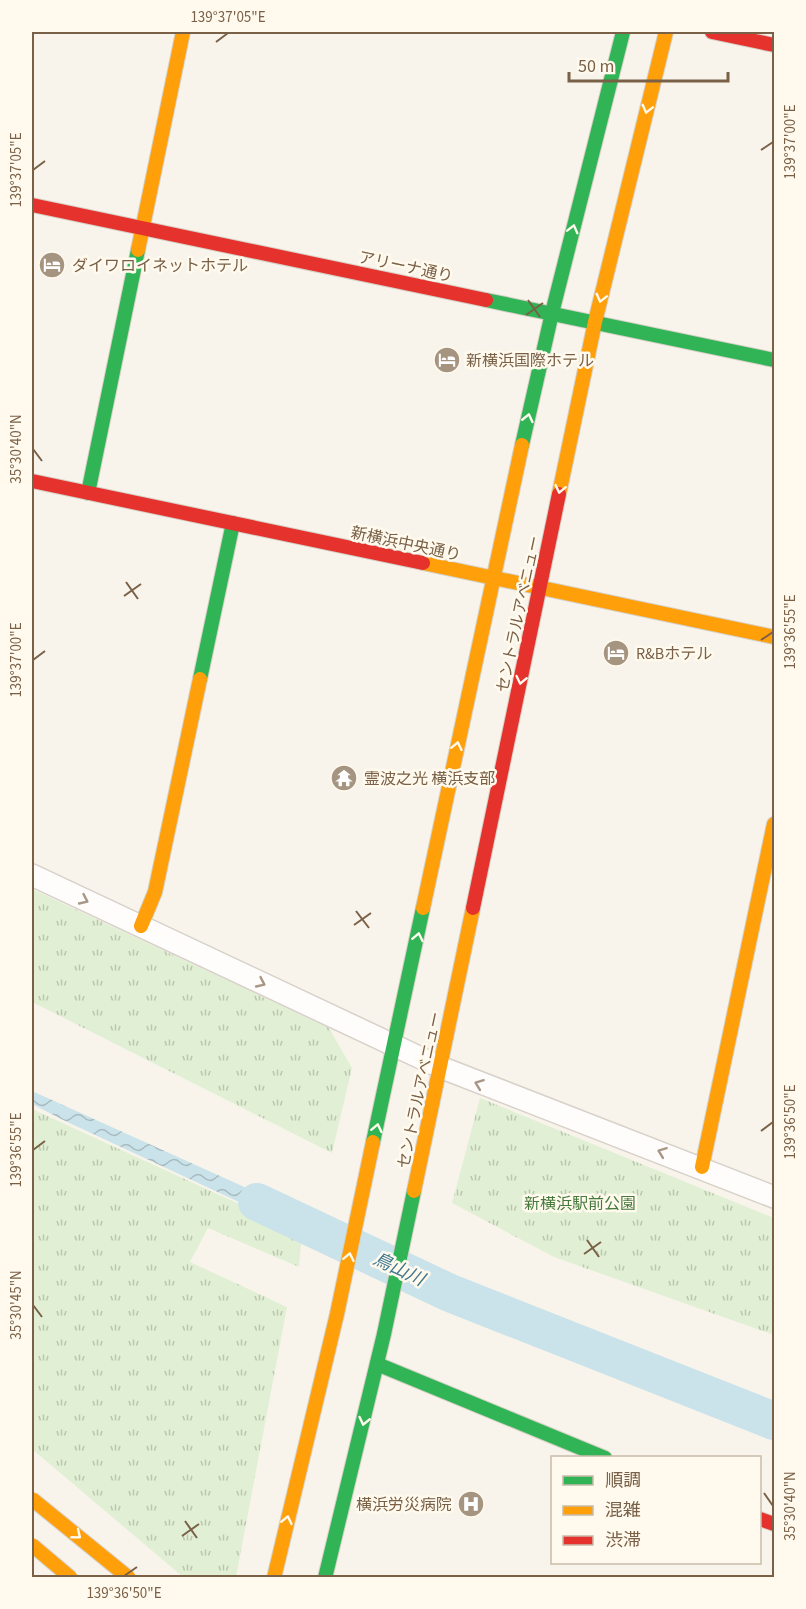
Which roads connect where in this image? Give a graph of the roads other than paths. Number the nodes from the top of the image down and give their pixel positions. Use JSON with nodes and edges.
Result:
{"nodes":[{"id":1,"x":183,"y":32,"type":"edge"},
{"id":2,"x":623,"y":32,"type":"edge"},
{"id":3,"x":666,"y":32,"type":"edge"},
{"id":4,"x":712,"y":32,"type":"edge"},
{"id":5,"x":774,"y":45,"type":"edge"},
{"id":6,"x":32,"y":205,"type":"edge"},
{"id":7,"x":142,"y":228,"type":"junction"},
{"id":8,"x":552,"y":313,"type":"junction"},
{"id":9,"x":595,"y":321,"type":"junction"},
{"id":10,"x":774,"y":360,"type":"edge"},
{"id":11,"x":32,"y":481,"type":"edge"},
{"id":12,"x":88,"y":493,"type":"junction"},
{"id":13,"x":233,"y":523,"type":"junction"},
{"id":14,"x":491,"y":578,"type":"junction"},
{"id":15,"x":540,"y":588,"type":"junction"},
{"id":16,"x":774,"y":637,"type":"edge"},
{"id":17,"x":774,"y":824,"type":"edge"},
{"id":18,"x":32,"y":874,"type":"edge"},
{"id":19,"x":141,"y":926,"type":"junction"},
{"id":20,"x":394,"y":1046,"type":"junction"},
{"id":21,"x":440,"y":1067,"type":"junction"},
{"id":22,"x":702,"y":1167,"type":"junction"},
{"id":23,"x":774,"y":1197,"type":"edge"},
{"id":24,"x":377,"y":1364,"type":"junction"},
{"id":25,"x":600,"y":1456,"type":"edge"},
{"id":26,"x":32,"y":1499,"type":"edge"},
{"id":27,"x":32,"y":1545,"type":"edge"},
{"id":28,"x":71,"y":1578,"type":"edge"},
{"id":29,"x":129,"y":1578,"type":"edge"},
{"id":30,"x":274,"y":1578,"type":"edge"},
{"id":31,"x":326,"y":1578,"type":"edge"}],
"edges":[{"from":1,"to":7,"type":"street"},
{"from":8,"to":2,"type":"street","name":"セントラルアベニュー","one_way":true},
{"from":3,"to":9,"type":"street","name":"セントラルアベニュー","one_way":true},
{"from":4,"to":5,"type":"street"},
{"from":6,"to":7,"type":"street","name":"アリーナ通り"},
{"from":7,"to":8,"type":"street","name":"アリーナ通り"},
{"from":7,"to":12,"type":"street"},
{"from":8,"to":9,"type":"street","name":"アリーナ通り"},
{"from":14,"to":8,"type":"street","name":"セントラルアベニュー","one_way":true},
{"from":9,"to":10,"type":"street","name":"アリーナ通り"},
{"from":9,"to":15,"type":"street","name":"セントラルアベニュー","one_way":true},
{"from":11,"to":12,"type":"street","name":"新横浜中央通り"},
{"from":12,"to":13,"type":"street","name":"新横浜中央通り"},
{"from":13,"to":14,"type":"street","name":"新横浜中央通り"},
{"from":13,"to":19,"type":"street"},
{"from":14,"to":15,"type":"street","name":"新横浜中央通り"},
{"from":20,"to":14,"type":"street","name":"セントラルアベニュー","one_way":true},
{"from":15,"to":16,"type":"street","name":"新横浜中央通り"},
{"from":15,"to":21,"type":"street","name":"セントラルアベニュー","one_way":true},
{"from":17,"to":22,"type":"street"},
{"from":18,"to":19,"type":"street","one_way":true},
{"from":19,"to":20,"type":"street","one_way":true},
{"from":20,"to":21,"type":"street"},
{"from":30,"to":20,"type":"street","name":"セントラルアベニュー","one_way":true},
{"from":22,"to":21,"type":"street","one_way":true},
{"from":21,"to":24,"type":"street","name":"セントラルアベニュー"},
{"from":22,"to":23,"type":"street"},
{"from":24,"to":25,"type":"street"},
{"from":24,"to":31,"type":"street","name":"セントラルアベニュー","one_way":true},
{"from":26,"to":29,"type":"street","one_way":true,"bridge":true},
{"from":27,"to":28,"type":"street","bridge":true}]}
